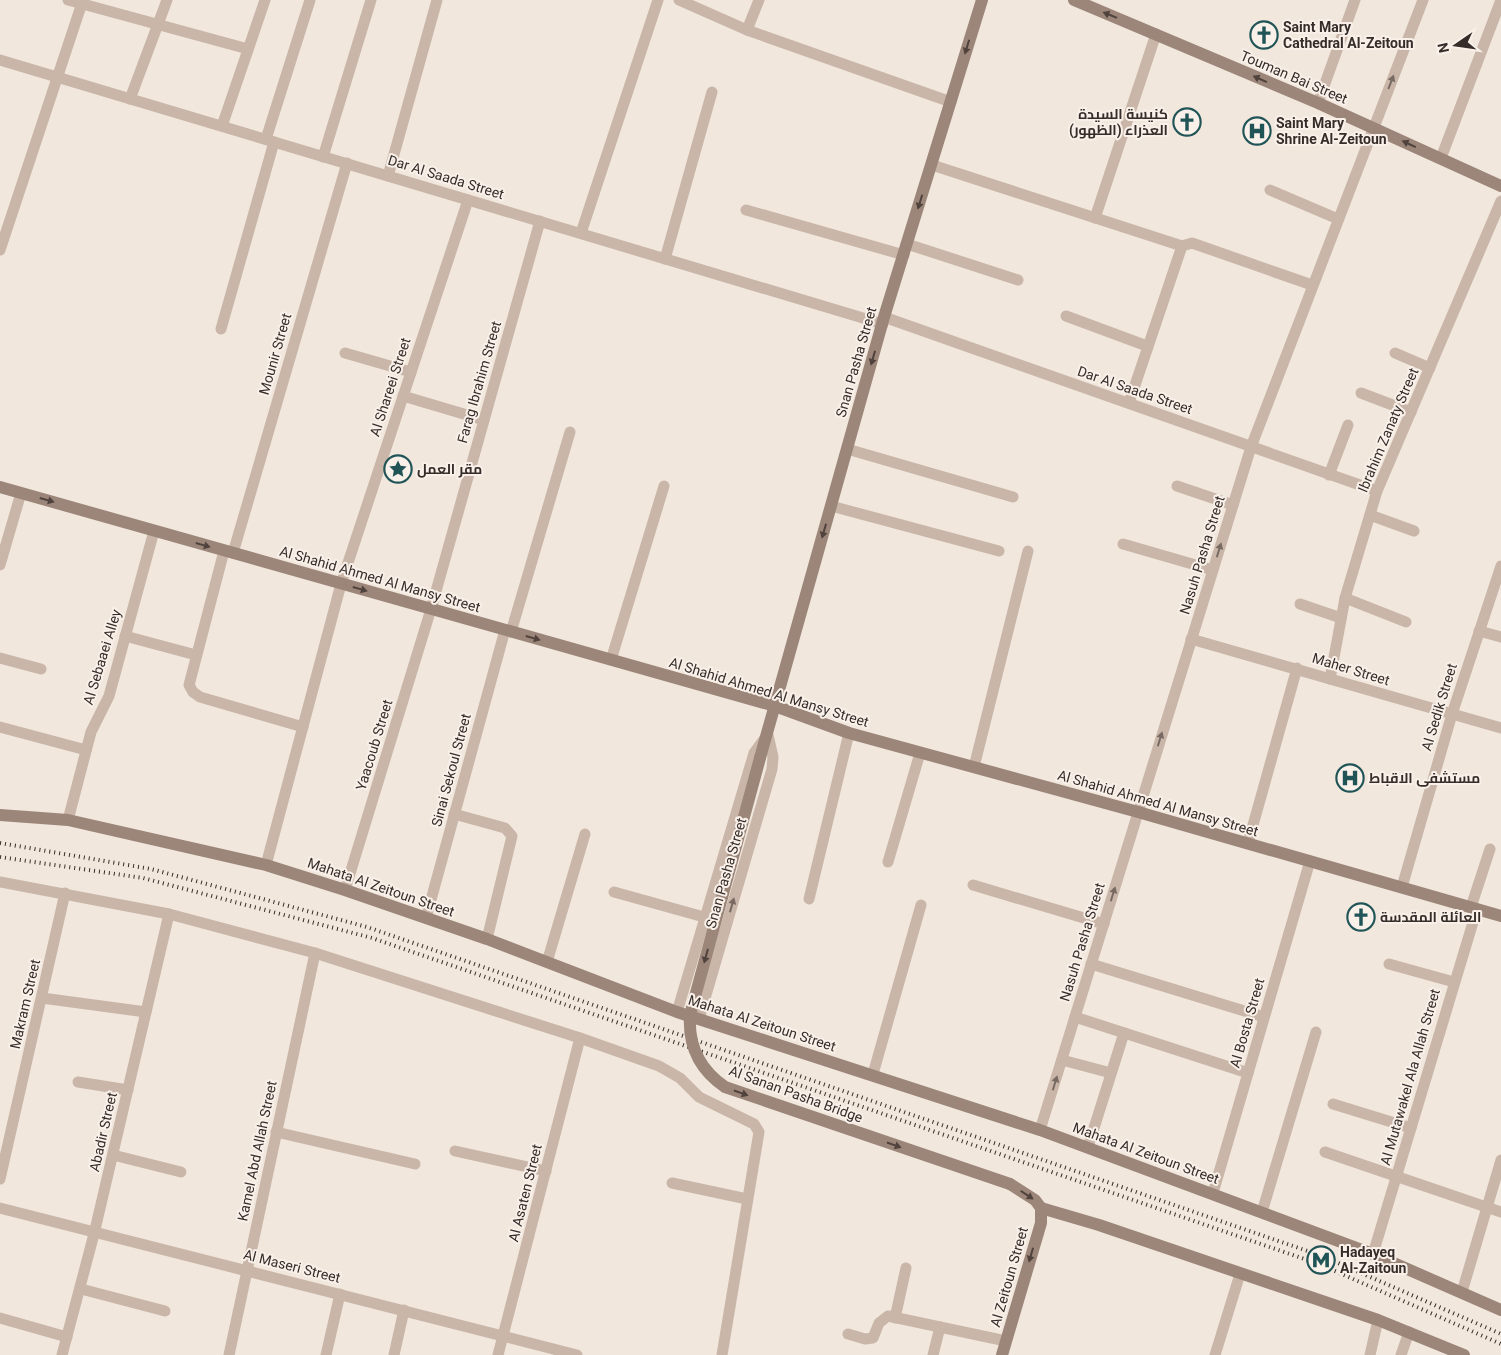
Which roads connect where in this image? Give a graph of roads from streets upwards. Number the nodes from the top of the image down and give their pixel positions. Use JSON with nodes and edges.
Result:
{"nodes":[{"id":1,"x":68,"y":0,"type":"edge"},
{"id":2,"x":167,"y":0,"type":"edge"},
{"id":3,"x":265,"y":0,"type":"edge"},
{"id":4,"x":310,"y":0,"type":"edge"},
{"id":5,"x":371,"y":0,"type":"edge"},
{"id":6,"x":437,"y":0,"type":"edge"},
{"id":7,"x":658,"y":0,"type":"edge"},
{"id":8,"x":680,"y":0,"type":"edge"},
{"id":9,"x":759,"y":0,"type":"edge"},
{"id":10,"x":982,"y":0,"type":"edge"},
{"id":11,"x":1074,"y":0,"type":"edge"},
{"id":12,"x":1355,"y":0,"type":"edge"},
{"id":13,"x":1423,"y":0,"type":"edge"},
{"id":14,"x":1501,"y":0,"type":"edge"},
{"id":15,"x":83,"y":2,"type":"edge"},
{"id":16,"x":700,"y":4,"type":"edge"},
{"id":17,"x":158,"y":25,"type":"junction"},
{"id":18,"x":746,"y":30,"type":"junction"},
{"id":19,"x":1156,"y":34,"type":"junction"},
{"id":20,"x":248,"y":49,"type":"junction"},
{"id":21,"x":0,"y":60,"type":"edge"},
{"id":22,"x":58,"y":77,"type":"junction"},
{"id":23,"x":712,"y":92,"type":"dead end"},
{"id":24,"x":130,"y":99,"type":"junction"},
{"id":25,"x":951,"y":102,"type":"junction"},
{"id":26,"x":1318,"y":104,"type":"junction"},
{"id":27,"x":222,"y":126,"type":"junction"},
{"id":28,"x":1373,"y":128,"type":"junction"},
{"id":29,"x":270,"y":141,"type":"junction"},
{"id":30,"x":323,"y":156,"type":"junction"},
{"id":31,"x":1441,"y":158,"type":"junction"},
{"id":32,"x":347,"y":163,"type":"junction"},
{"id":33,"x":932,"y":165,"type":"junction"},
{"id":34,"x":388,"y":176,"type":"junction"},
{"id":35,"x":1501,"y":186,"type":"edge"},
{"id":36,"x":1270,"y":190,"type":"dead end"},
{"id":37,"x":468,"y":200,"type":"junction"},
{"id":38,"x":1501,"y":201,"type":"edge"},
{"id":39,"x":746,"y":210,"type":"dead end"},
{"id":40,"x":1095,"y":218,"type":"junction"},
{"id":41,"x":1338,"y":219,"type":"junction"},
{"id":42,"x":540,"y":221,"type":"junction"},
{"id":43,"x":581,"y":233,"type":"junction"},
{"id":44,"x":1187,"y":245,"type":"junction"},
{"id":45,"x":0,"y":250,"type":"edge"},
{"id":46,"x":905,"y":250,"type":"junction"},
{"id":47,"x":665,"y":259,"type":"junction"},
{"id":48,"x":1018,"y":280,"type":"dead end"},
{"id":49,"x":1312,"y":285,"type":"junction"},
{"id":50,"x":1066,"y":316,"type":"dead end"},
{"id":51,"x":883,"y":320,"type":"junction"},
{"id":52,"x":221,"y":329,"type":"dead end"},
{"id":53,"x":1147,"y":346,"type":"junction"},
{"id":54,"x":1394,"y":352,"type":"dead end"},
{"id":55,"x":345,"y":353,"type":"dead end"},
{"id":56,"x":1430,"y":368,"type":"junction"},
{"id":57,"x":411,"y":372,"type":"junction"},
{"id":58,"x":1361,"y":393,"type":"dead end"},
{"id":59,"x":403,"y":396,"type":"junction"},
{"id":60,"x":1129,"y":403,"type":"junction"},
{"id":61,"x":1410,"y":412,"type":"junction"},
{"id":62,"x":484,"y":420,"type":"junction"},
{"id":63,"x":1348,"y":425,"type":"dead end"},
{"id":64,"x":570,"y":432,"type":"dead end"},
{"id":65,"x":1251,"y":447,"type":"junction"},
{"id":66,"x":847,"y":449,"type":"junction"},
{"id":67,"x":1329,"y":474,"type":"junction"},
{"id":68,"x":664,"y":486,"type":"dead end"},
{"id":69,"x":1177,"y":486,"type":"dead end"},
{"id":70,"x":0,"y":488,"type":"edge"},
{"id":71,"x":1376,"y":491,"type":"junction"},
{"id":72,"x":21,"y":493,"type":"junction"},
{"id":73,"x":1013,"y":497,"type":"dead end"},
{"id":74,"x":1233,"y":505,"type":"junction"},
{"id":75,"x":831,"y":506,"type":"junction"},
{"id":76,"x":1370,"y":515,"type":"junction"},
{"id":77,"x":154,"y":531,"type":"junction"},
{"id":78,"x":1414,"y":532,"type":"dead end"},
{"id":79,"x":1123,"y":544,"type":"dead end"},
{"id":80,"x":999,"y":551,"type":"dead end"},
{"id":81,"x":1028,"y":551,"type":"dead end"},
{"id":82,"x":228,"y":552,"type":"junction"},
{"id":83,"x":0,"y":565,"type":"edge"},
{"id":84,"x":1501,"y":566,"type":"edge"},
{"id":85,"x":1212,"y":570,"type":"junction"},
{"id":86,"x":341,"y":584,"type":"junction"},
{"id":87,"x":1345,"y":598,"type":"junction"},
{"id":88,"x":1300,"y":604,"type":"dead end"},
{"id":89,"x":431,"y":609,"type":"junction"},
{"id":90,"x":1341,"y":618,"type":"junction"},
{"id":91,"x":1406,"y":622,"type":"dead end"},
{"id":92,"x":508,"y":631,"type":"junction"},
{"id":93,"x":1479,"y":631,"type":"junction"},
{"id":94,"x":125,"y":636,"type":"junction"},
{"id":95,"x":1501,"y":637,"type":"edge"},
{"id":96,"x":1191,"y":639,"type":"junction"},
{"id":97,"x":196,"y":656,"type":"junction"},
{"id":98,"x":0,"y":658,"type":"edge"},
{"id":99,"x":611,"y":660,"type":"junction"},
{"id":100,"x":1297,"y":668,"type":"junction"},
{"id":101,"x":41,"y":669,"type":"dead end"},
{"id":102,"x":1330,"y":679,"type":"junction"},
{"id":103,"x":775,"y":706,"type":"junction"},
{"id":104,"x":1452,"y":714,"type":"junction"},
{"id":105,"x":0,"y":727,"type":"edge"},
{"id":106,"x":303,"y":727,"type":"junction"},
{"id":107,"x":1501,"y":728,"type":"edge"},
{"id":108,"x":849,"y":733,"type":"junction"},
{"id":109,"x":768,"y":735,"type":"junction"},
{"id":110,"x":86,"y":750,"type":"junction"},
{"id":111,"x":920,"y":753,"type":"junction"},
{"id":112,"x":760,"y":758,"type":"joint"},
{"id":113,"x":974,"y":768,"type":"junction"},
{"id":114,"x":1138,"y":812,"type":"junction"},
{"id":115,"x":454,"y":814,"type":"junction"},
{"id":116,"x":0,"y":815,"type":"edge"},
{"id":117,"x":68,"y":820,"type":"junction"},
{"id":118,"x":585,"y":834,"type":"dead end"},
{"id":119,"x":1248,"y":843,"type":"junction"},
{"id":120,"x":1490,"y":849,"type":"dead end"},
{"id":121,"x":1310,"y":861,"type":"junction"},
{"id":122,"x":888,"y":862,"type":"dead end"},
{"id":123,"x":266,"y":865,"type":"junction"},
{"id":124,"x":0,"y":882,"type":"edge"},
{"id":125,"x":974,"y":885,"type":"dead end"},
{"id":126,"x":1402,"y":887,"type":"junction"},
{"id":127,"x":346,"y":890,"type":"junction"},
{"id":128,"x":614,"y":892,"type":"dead end"},
{"id":129,"x":65,"y":893,"type":"junction"},
{"id":130,"x":809,"y":899,"type":"dead end"},
{"id":131,"x":921,"y":905,"type":"dead end"},
{"id":132,"x":1474,"y":908,"type":"junction"},
{"id":133,"x":169,"y":914,"type":"junction"},
{"id":134,"x":1501,"y":916,"type":"edge"},
{"id":135,"x":704,"y":917,"type":"junction"},
{"id":136,"x":426,"y":918,"type":"junction"},
{"id":137,"x":1104,"y":924,"type":"junction"},
{"id":138,"x":487,"y":939,"type":"junction"},
{"id":139,"x":315,"y":953,"type":"junction"},
{"id":140,"x":547,"y":962,"type":"junction"},
{"id":141,"x":1091,"y":964,"type":"junction"},
{"id":142,"x":1389,"y":964,"type":"dead end"},
{"id":143,"x":1454,"y":982,"type":"junction"},
{"id":144,"x":42,"y":998,"type":"junction"},
{"id":145,"x":146,"y":1012,"type":"junction"},
{"id":146,"x":677,"y":1012,"type":"junction"},
{"id":147,"x":1075,"y":1017,"type":"junction"},
{"id":148,"x":1264,"y":1017,"type":"junction"},
{"id":149,"x":699,"y":1019,"type":"junction"},
{"id":150,"x":1316,"y":1032,"type":"dead end"},
{"id":151,"x":1124,"y":1033,"type":"junction"},
{"id":152,"x":580,"y":1038,"type":"junction"},
{"id":153,"x":1062,"y":1060,"type":"junction"},
{"id":154,"x":1248,"y":1073,"type":"junction"},
{"id":155,"x":873,"y":1074,"type":"junction"},
{"id":156,"x":1111,"y":1074,"type":"junction"},
{"id":157,"x":78,"y":1082,"type":"dead end"},
{"id":158,"x":128,"y":1090,"type":"junction"},
{"id":159,"x":1333,"y":1104,"type":"dead end"},
{"id":160,"x":1411,"y":1128,"type":"junction"},
{"id":161,"x":1040,"y":1130,"type":"junction"},
{"id":162,"x":276,"y":1132,"type":"junction"},
{"id":163,"x":1088,"y":1147,"type":"junction"},
{"id":164,"x":456,"y":1151,"type":"dead end"},
{"id":165,"x":1325,"y":1152,"type":"dead end"},
{"id":166,"x":113,"y":1155,"type":"junction"},
{"id":167,"x":1501,"y":1160,"type":"edge"},
{"id":168,"x":415,"y":1164,"type":"dead end"},
{"id":169,"x":546,"y":1171,"type":"junction"},
{"id":170,"x":181,"y":1172,"type":"dead end"},
{"id":171,"x":1397,"y":1176,"type":"junction"},
{"id":172,"x":0,"y":1179,"type":"edge"},
{"id":173,"x":672,"y":1183,"type":"dead end"},
{"id":174,"x":1213,"y":1194,"type":"junction"},
{"id":175,"x":748,"y":1199,"type":"junction"},
{"id":176,"x":1488,"y":1207,"type":"junction"},
{"id":177,"x":0,"y":1208,"type":"edge"},
{"id":178,"x":1041,"y":1208,"type":"junction"},
{"id":179,"x":1262,"y":1212,"type":"junction"},
{"id":180,"x":1501,"y":1212,"type":"edge"},
{"id":181,"x":94,"y":1234,"type":"junction"},
{"id":182,"x":1373,"y":1254,"type":"junction"},
{"id":183,"x":906,"y":1268,"type":"dead end"},
{"id":184,"x":247,"y":1270,"type":"junction"},
{"id":185,"x":1240,"y":1274,"type":"junction"},
{"id":186,"x":81,"y":1289,"type":"junction"},
{"id":187,"x":1462,"y":1292,"type":"junction"},
{"id":188,"x":340,"y":1294,"type":"junction"},
{"id":189,"x":165,"y":1310,"type":"dead end"},
{"id":190,"x":404,"y":1310,"type":"junction"},
{"id":191,"x":1501,"y":1310,"type":"edge"},
{"id":192,"x":0,"y":1318,"type":"edge"},
{"id":193,"x":895,"y":1318,"type":"junction"},
{"id":194,"x":1378,"y":1320,"type":"junction"},
{"id":195,"x":940,"y":1327,"type":"junction"},
{"id":196,"x":1409,"y":1332,"type":"junction"},
{"id":197,"x":848,"y":1334,"type":"dead end"},
{"id":198,"x":503,"y":1336,"type":"junction"},
{"id":199,"x":66,"y":1337,"type":"junction"},
{"id":200,"x":1006,"y":1341,"type":"junction"},
{"id":201,"x":62,"y":1355,"type":"edge"},
{"id":202,"x":229,"y":1355,"type":"edge"},
{"id":203,"x":326,"y":1355,"type":"edge"},
{"id":204,"x":394,"y":1355,"type":"edge"},
{"id":205,"x":498,"y":1355,"type":"edge"},
{"id":206,"x":577,"y":1355,"type":"edge"},
{"id":207,"x":722,"y":1355,"type":"edge"},
{"id":208,"x":933,"y":1355,"type":"edge"},
{"id":209,"x":1002,"y":1355,"type":"edge"},
{"id":210,"x":1216,"y":1355,"type":"edge"},
{"id":211,"x":1370,"y":1355,"type":"edge"},
{"id":212,"x":1402,"y":1355,"type":"edge"},
{"id":213,"x":1464,"y":1355,"type":"edge"}],
"edges":[{"from":1,"to":15,"type":"street"},
{"from":2,"to":17,"type":"street"},
{"from":3,"to":20,"type":"street"},
{"from":4,"to":29,"type":"street"},
{"from":5,"to":30,"type":"street"},
{"from":6,"to":34,"type":"street"},
{"from":7,"to":43,"type":"street"},
{"from":8,"to":16,"type":"street"},
{"from":9,"to":18,"type":"street"},
{"from":10,"to":25,"type":"street","name":"Snan Pasha Street","one_way":true},
{"from":19,"to":11,"type":"street","name":"Touman Bai Street","one_way":true},
{"from":12,"to":26,"type":"street"},
{"from":28,"to":13,"type":"street","name":"Nasuh Pasha Street","one_way":true},
{"from":14,"to":31,"type":"street"},
{"from":15,"to":17,"type":"street"},
{"from":15,"to":22,"type":"street"},
{"from":16,"to":18,"type":"street"},
{"from":17,"to":20,"type":"street"},
{"from":17,"to":24,"type":"street"},
{"from":18,"to":25,"type":"street"},
{"from":26,"to":19,"type":"street","name":"Touman Bai Street","one_way":true},
{"from":19,"to":40,"type":"street"},
{"from":20,"to":27,"type":"street"},
{"from":21,"to":22,"type":"street","name":"Dar Al Saada Street"},
{"from":22,"to":24,"type":"street","name":"Dar Al Saada Street"},
{"from":22,"to":45,"type":"street"},
{"from":23,"to":47,"type":"street"},
{"from":24,"to":27,"type":"street","name":"Dar Al Saada Street"},
{"from":25,"to":33,"type":"street","name":"Snan Pasha Street"},
{"from":26,"to":28,"type":"street","name":"Touman Bai Street"},
{"from":27,"to":29,"type":"street","name":"Dar Al Saada Street"},
{"from":31,"to":28,"type":"street","name":"Touman Bai Street","one_way":true},
{"from":28,"to":41,"type":"street","name":"Nasuh Pasha Street"},
{"from":29,"to":30,"type":"street","name":"Dar Al Saada Street"},
{"from":29,"to":52,"type":"street"},
{"from":30,"to":32,"type":"street","name":"Dar Al Saada Street"},
{"from":31,"to":35,"type":"street","name":"Touman Bai Street"},
{"from":32,"to":34,"type":"street","name":"Dar Al Saada Street"},
{"from":32,"to":82,"type":"street","name":"Mounir Street"},
{"from":33,"to":40,"type":"street"},
{"from":33,"to":46,"type":"street","name":"Snan Pasha Street","one_way":true},
{"from":34,"to":37,"type":"street","name":"Dar Al Saada Street"},
{"from":36,"to":41,"type":"street"},
{"from":37,"to":42,"type":"street","name":"Dar Al Saada Street"},
{"from":37,"to":57,"type":"street","name":"Al Shareei Street"},
{"from":38,"to":56,"type":"street","name":"Ibrahim Zanaty Street"},
{"from":39,"to":46,"type":"street"},
{"from":40,"to":44,"type":"street"},
{"from":41,"to":49,"type":"street","name":"Nasuh Pasha Street"},
{"from":42,"to":43,"type":"street","name":"Dar Al Saada Street"},
{"from":42,"to":62,"type":"street","name":"Farag Ibrahim Street"},
{"from":43,"to":47,"type":"street","name":"Dar Al Saada Street"},
{"from":44,"to":49,"type":"street"},
{"from":44,"to":53,"type":"street"},
{"from":46,"to":48,"type":"street"},
{"from":46,"to":51,"type":"street","name":"Snan Pasha Street"},
{"from":47,"to":51,"type":"street","name":"Dar Al Saada Street"},
{"from":49,"to":65,"type":"street","name":"Nasuh Pasha Street"},
{"from":50,"to":53,"type":"street"},
{"from":51,"to":60,"type":"street","name":"Dar Al Saada Street"},
{"from":51,"to":66,"type":"street","name":"Snan Pasha Street","one_way":true},
{"from":53,"to":60,"type":"street"},
{"from":54,"to":56,"type":"street"},
{"from":55,"to":57,"type":"street"},
{"from":56,"to":61,"type":"street","name":"Ibrahim Zanaty Street"},
{"from":57,"to":59,"type":"street","name":"Al Shareei Street"},
{"from":58,"to":61,"type":"street"},
{"from":59,"to":62,"type":"street"},
{"from":59,"to":86,"type":"street","name":"Al Shareei Street"},
{"from":60,"to":65,"type":"street","name":"Dar Al Saada Street"},
{"from":61,"to":71,"type":"street","name":"Ibrahim Zanaty Street"},
{"from":62,"to":89,"type":"street","name":"Farag Ibrahim Street"},
{"from":63,"to":67,"type":"street"},
{"from":64,"to":92,"type":"street","name":"Sinai Sekoul Street"},
{"from":65,"to":67,"type":"street","name":"Dar Al Saada Street"},
{"from":65,"to":74,"type":"street","name":"Nasuh Pasha Street"},
{"from":66,"to":73,"type":"street"},
{"from":66,"to":75,"type":"street","name":"Snan Pasha Street"},
{"from":67,"to":71,"type":"street","name":"Dar Al Saada Street"},
{"from":68,"to":99,"type":"street"},
{"from":69,"to":74,"type":"street"},
{"from":70,"to":72,"type":"street","name":"Al Shahid Ahmed Al Mansy Street"},
{"from":71,"to":76,"type":"street","name":"Ibrahim Zanaty Street"},
{"from":72,"to":77,"type":"street","name":"Al Shahid Ahmed Al Mansy Street","one_way":true},
{"from":72,"to":83,"type":"street"},
{"from":85,"to":74,"type":"street","name":"Nasuh Pasha Street","one_way":true},
{"from":75,"to":80,"type":"street"},
{"from":75,"to":103,"type":"street","name":"Snan Pasha Street","one_way":true},
{"from":76,"to":78,"type":"street"},
{"from":76,"to":87,"type":"street","name":"Ibrahim Zanaty Street"},
{"from":77,"to":82,"type":"street","name":"Al Shahid Ahmed Al Mansy Street","one_way":true},
{"from":77,"to":94,"type":"street","name":"Al Sebaaei Alley"},
{"from":79,"to":85,"type":"street"},
{"from":81,"to":113,"type":"street"},
{"from":82,"to":86,"type":"street","name":"Al Shahid Ahmed Al Mansy Street"},
{"from":82,"to":97,"type":"street","name":"Mounir Street"},
{"from":84,"to":93,"type":"street","name":"Al Sedik Street"},
{"from":85,"to":96,"type":"street","name":"Nasuh Pasha Street"},
{"from":86,"to":89,"type":"street","name":"Al Shahid Ahmed Al Mansy Street","one_way":true},
{"from":86,"to":106,"type":"street","name":"Al Shareei Street"},
{"from":87,"to":90,"type":"street","name":"Ibrahim Zanaty Street"},
{"from":87,"to":91,"type":"street"},
{"from":88,"to":90,"type":"street"},
{"from":89,"to":92,"type":"street","name":"Al Shahid Ahmed Al Mansy Street"},
{"from":89,"to":127,"type":"street","name":"Yaacoub Street"},
{"from":90,"to":102,"type":"street","name":"Ibrahim Zanaty Street"},
{"from":92,"to":99,"type":"street","name":"Al Shahid Ahmed Al Mansy Street","one_way":true},
{"from":92,"to":115,"type":"street","name":"Sinai Sekoul Street"},
{"from":93,"to":95,"type":"street"},
{"from":93,"to":104,"type":"street","name":"Al Sedik Street"},
{"from":94,"to":97,"type":"street"},
{"from":94,"to":110,"type":"street","name":"Al Sebaaei Alley"},
{"from":96,"to":100,"type":"street","name":"Maher Street"},
{"from":114,"to":96,"type":"street","name":"Nasuh Pasha Street","one_way":true},
{"from":97,"to":106,"type":"street","name":"Mounir Street"},
{"from":98,"to":101,"type":"street"},
{"from":99,"to":103,"type":"street","name":"Al Shahid Ahmed Al Mansy Street"},
{"from":100,"to":102,"type":"street","name":"Maher Street"},
{"from":100,"to":119,"type":"street"},
{"from":102,"to":104,"type":"street","name":"Maher Street"},
{"from":103,"to":108,"type":"street","name":"Al Shahid Ahmed Al Mansy Street"},
{"from":103,"to":109,"type":"street","name":"Snan Pasha Street"},
{"from":104,"to":107,"type":"street","name":"Maher Street"},
{"from":104,"to":126,"type":"street","name":"Al Sedik Street"},
{"from":105,"to":110,"type":"street"},
{"from":106,"to":123,"type":"street","name":"Al Shareei Street"},
{"from":108,"to":111,"type":"street","name":"Al Shahid Ahmed Al Mansy Street"},
{"from":108,"to":130,"type":"street"},
{"from":109,"to":112,"type":"street","name":"Snan Pasha Street"},
{"from":109,"to":135,"type":"street","name":"Snan Pasha Street"},
{"from":149,"to":109,"type":"street","name":"Snan Pasha Street","one_way":true},
{"from":110,"to":117,"type":"street","name":"Al Sebaaei Alley"},
{"from":111,"to":113,"type":"street","name":"Al Shahid Ahmed Al Mansy Street"},
{"from":111,"to":122,"type":"street"},
{"from":112,"to":178,"type":"street","name":"Al Sanan Pasha Bridge","one_way":true,"bridge":true},
{"from":113,"to":114,"type":"street","name":"Al Shahid Ahmed Al Mansy Street"},
{"from":114,"to":119,"type":"street","name":"Al Shahid Ahmed Al Mansy Street"},
{"from":137,"to":114,"type":"street","name":"Nasuh Pasha Street","one_way":true},
{"from":115,"to":136,"type":"street","name":"Sinai Sekoul Street"},
{"from":115,"to":138,"type":"street"},
{"from":116,"to":117,"type":"street","name":"Mahata Al Zeitoun Street"},
{"from":117,"to":123,"type":"street","name":"Mahata Al Zeitoun Street"},
{"from":118,"to":140,"type":"street"},
{"from":119,"to":121,"type":"street","name":"Al Shahid Ahmed Al Mansy Street"},
{"from":120,"to":132,"type":"street","name":"Al Mutawakel Ala Allah Street"},
{"from":121,"to":126,"type":"street","name":"Al Shahid Ahmed Al Mansy Street"},
{"from":121,"to":148,"type":"street","name":"Al Bosta Street"},
{"from":123,"to":127,"type":"street","name":"Mahata Al Zeitoun Street"},
{"from":124,"to":129,"type":"street"},
{"from":125,"to":137,"type":"street"},
{"from":126,"to":132,"type":"street","name":"Al Shahid Ahmed Al Mansy Street"},
{"from":127,"to":136,"type":"street","name":"Mahata Al Zeitoun Street"},
{"from":128,"to":135,"type":"street"},
{"from":129,"to":133,"type":"street"},
{"from":129,"to":144,"type":"street","name":"Makram Street"},
{"from":131,"to":155,"type":"street"},
{"from":132,"to":134,"type":"street","name":"Al Shahid Ahmed Al Mansy Street"},
{"from":132,"to":143,"type":"street","name":"Al Mutawakel Ala Allah Street"},
{"from":133,"to":139,"type":"street"},
{"from":133,"to":145,"type":"street","name":"Abadir Street"},
{"from":135,"to":146,"type":"street","name":"Snan Pasha Street"},
{"from":136,"to":138,"type":"street","name":"Mahata Al Zeitoun Street"},
{"from":137,"to":141,"type":"street","name":"Nasuh Pasha Street"},
{"from":138,"to":140,"type":"street","name":"Mahata Al Zeitoun Street"},
{"from":139,"to":152,"type":"street"},
{"from":139,"to":162,"type":"street","name":"Kamel Abd Allah Street"},
{"from":140,"to":146,"type":"street","name":"Mahata Al Zeitoun Street"},
{"from":141,"to":147,"type":"street","name":"Nasuh Pasha Street"},
{"from":141,"to":148,"type":"street"},
{"from":142,"to":143,"type":"street"},
{"from":143,"to":160,"type":"street","name":"Al Mutawakel Ala Allah Street"},
{"from":144,"to":145,"type":"street"},
{"from":144,"to":172,"type":"street","name":"Makram Street"},
{"from":145,"to":158,"type":"street","name":"Abadir Street"},
{"from":146,"to":149,"type":"street","name":"Mahata Al Zeitoun Street"},
{"from":147,"to":151,"type":"street"},
{"from":147,"to":153,"type":"street","name":"Nasuh Pasha Street"},
{"from":148,"to":154,"type":"street","name":"Al Bosta Street"},
{"from":149,"to":155,"type":"street","name":"Mahata Al Zeitoun Street"},
{"from":150,"to":179,"type":"street"},
{"from":151,"to":154,"type":"street"},
{"from":151,"to":156,"type":"street"},
{"from":152,"to":169,"type":"street","name":"Al Asaten Street"},
{"from":152,"to":175,"type":"street"},
{"from":153,"to":156,"type":"street"},
{"from":161,"to":153,"type":"street","name":"Nasuh Pasha Street","one_way":true},
{"from":154,"to":174,"type":"street","name":"Al Bosta Street"},
{"from":155,"to":161,"type":"street","name":"Mahata Al Zeitoun Street"},
{"from":156,"to":163,"type":"street"},
{"from":157,"to":158,"type":"street"},
{"from":158,"to":166,"type":"street","name":"Abadir Street"},
{"from":159,"to":160,"type":"street"},
{"from":160,"to":171,"type":"street","name":"Al Mutawakel Ala Allah Street"},
{"from":161,"to":163,"type":"street","name":"Mahata Al Zeitoun Street"},
{"from":162,"to":168,"type":"street"},
{"from":162,"to":184,"type":"street","name":"Kamel Abd Allah Street"},
{"from":163,"to":174,"type":"street","name":"Mahata Al Zeitoun Street"},
{"from":164,"to":169,"type":"street"},
{"from":165,"to":171,"type":"street"},
{"from":166,"to":170,"type":"street"},
{"from":166,"to":181,"type":"street","name":"Abadir Street"},
{"from":167,"to":176,"type":"street"},
{"from":169,"to":198,"type":"street","name":"Al Asaten Street"},
{"from":171,"to":176,"type":"street"},
{"from":171,"to":182,"type":"street","name":"Al Mutawakel Ala Allah Street"},
{"from":173,"to":175,"type":"street"},
{"from":174,"to":179,"type":"street","name":"Mahata Al Zeitoun Street"},
{"from":175,"to":207,"type":"street"},
{"from":176,"to":180,"type":"street"},
{"from":176,"to":187,"type":"street"},
{"from":177,"to":181,"type":"street","name":"Al Maseri Street"},
{"from":178,"to":185,"type":"street"},
{"from":178,"to":200,"type":"street","name":"Al Zeitoun Street","one_way":true},
{"from":179,"to":182,"type":"street","name":"Mahata Al Zeitoun Street"},
{"from":181,"to":184,"type":"street","name":"Al Maseri Street"},
{"from":181,"to":186,"type":"street","name":"Abadir Street"},
{"from":182,"to":187,"type":"street","name":"Mahata Al Zeitoun Street"},
{"from":183,"to":193,"type":"street"},
{"from":184,"to":188,"type":"street","name":"Al Maseri Street"},
{"from":184,"to":202,"type":"street","name":"Kamel Abd Allah Street"},
{"from":185,"to":194,"type":"street"},
{"from":185,"to":210,"type":"street"},
{"from":186,"to":189,"type":"street"},
{"from":186,"to":199,"type":"street","name":"Abadir Street"},
{"from":187,"to":191,"type":"street","name":"Mahata Al Zeitoun Street"},
{"from":188,"to":190,"type":"street","name":"Al Maseri Street"},
{"from":188,"to":203,"type":"street"},
{"from":190,"to":198,"type":"street","name":"Al Maseri Street"},
{"from":190,"to":204,"type":"street"},
{"from":192,"to":199,"type":"street"},
{"from":193,"to":195,"type":"street"},
{"from":193,"to":197,"type":"street"},
{"from":194,"to":196,"type":"street"},
{"from":194,"to":211,"type":"street"},
{"from":195,"to":200,"type":"street"},
{"from":195,"to":208,"type":"street"},
{"from":196,"to":212,"type":"street"},
{"from":196,"to":213,"type":"street"},
{"from":198,"to":205,"type":"street","name":"Al Asaten Street"},
{"from":198,"to":206,"type":"street","name":"Al Maseri Street"},
{"from":199,"to":201,"type":"street","name":"Abadir Street"},
{"from":200,"to":209,"type":"street","name":"Al Zeitoun Street"}]}
